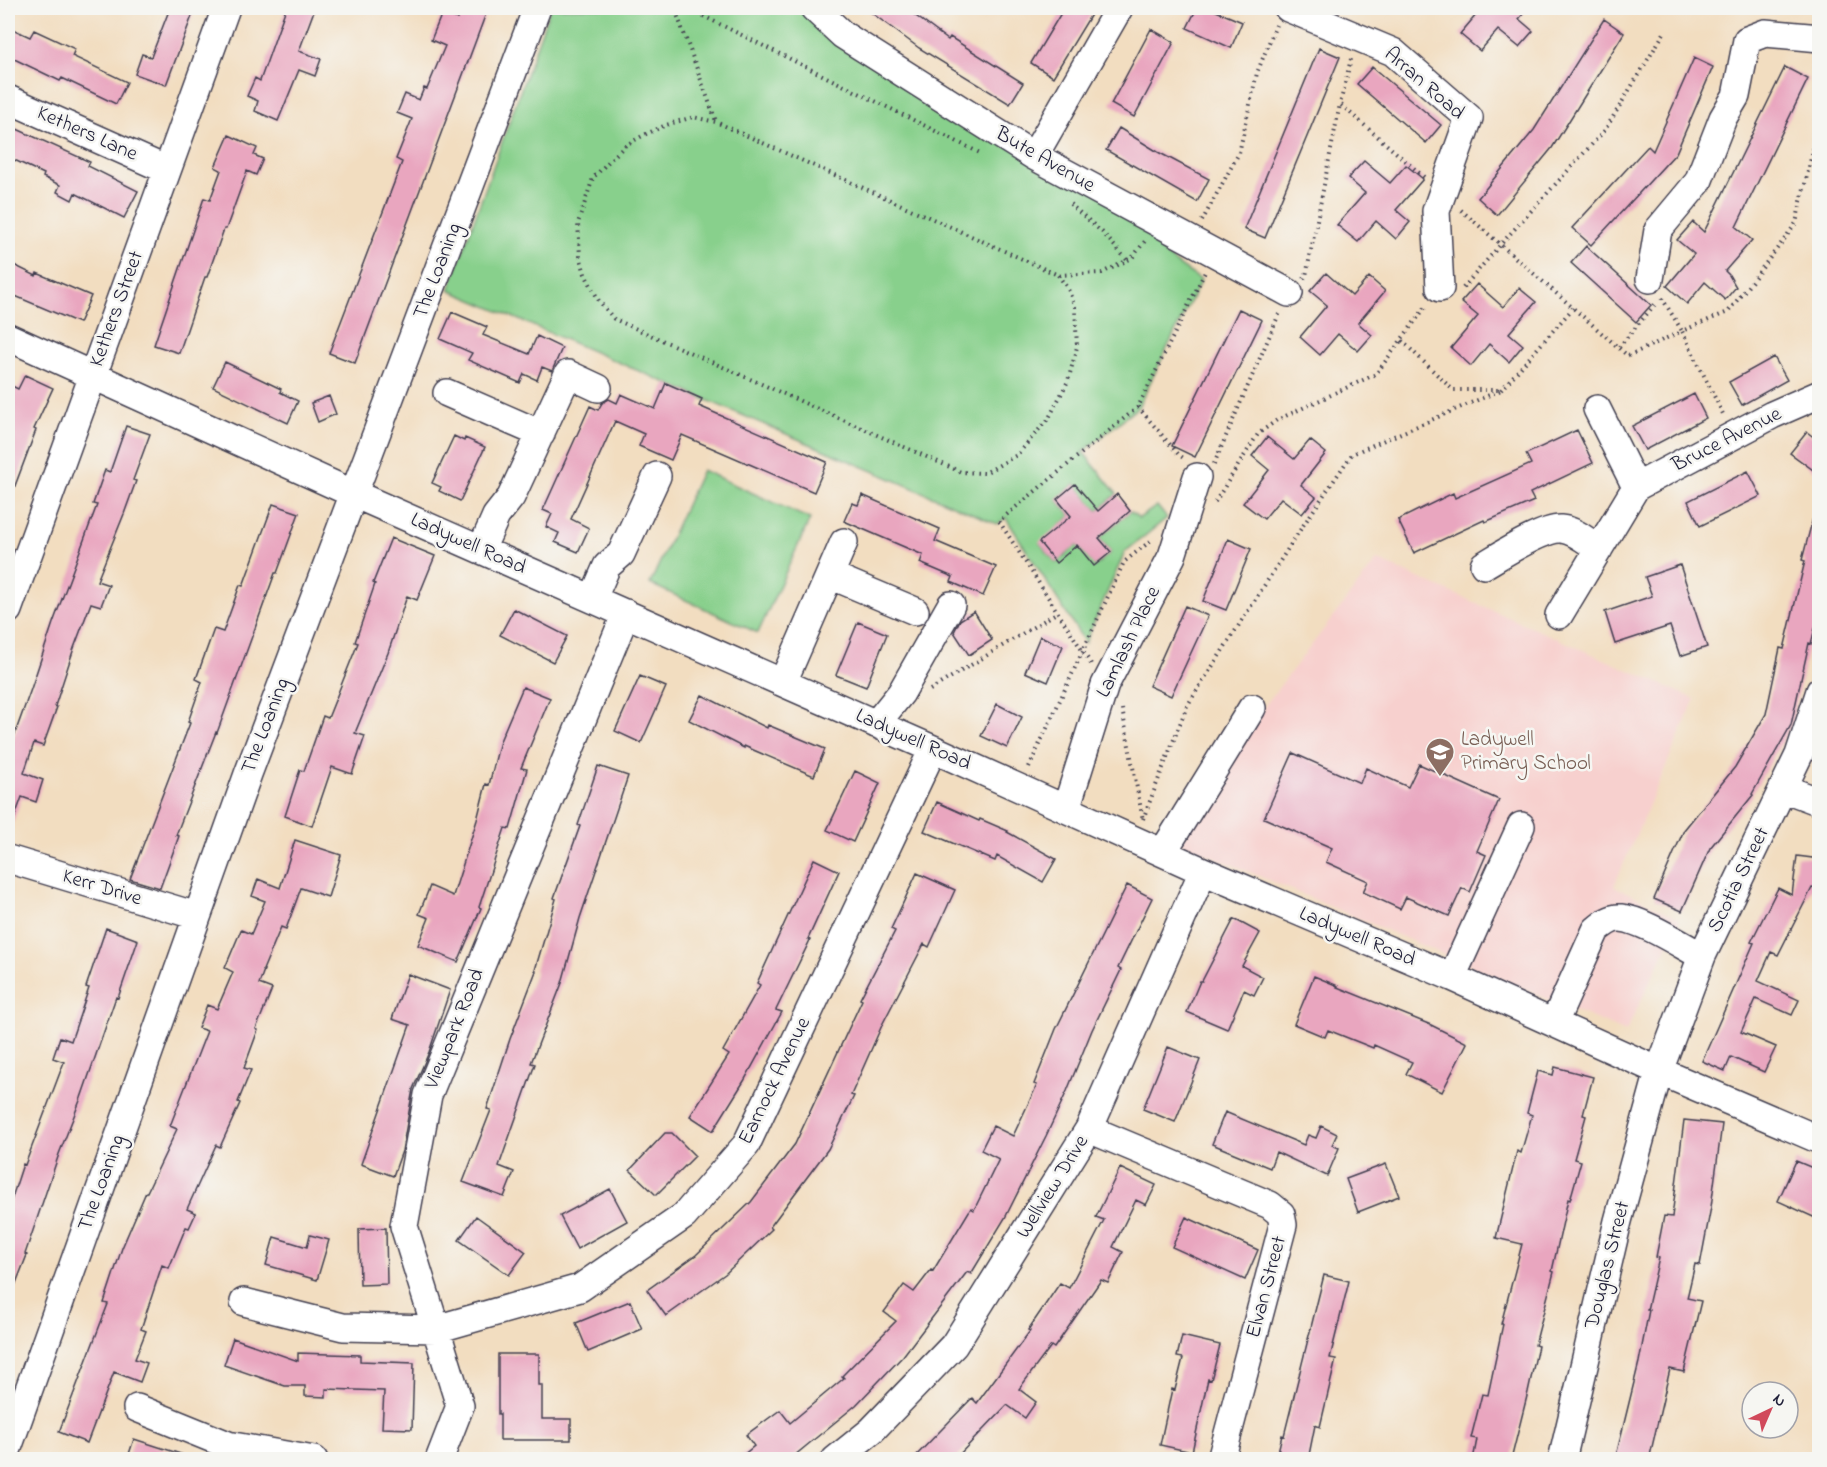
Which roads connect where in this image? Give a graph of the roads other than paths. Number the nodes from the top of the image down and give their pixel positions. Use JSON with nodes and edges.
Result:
{"nodes":[{"id":1,"x":226,"y":8,"type":"edge"},
{"id":2,"x":537,"y":8,"type":"edge"},
{"id":3,"x":814,"y":8,"type":"edge"},
{"id":4,"x":1119,"y":8,"type":"edge"},
{"id":5,"x":1284,"y":13,"type":"edge"},
{"id":6,"x":1820,"y":38,"type":"edge"},
{"id":7,"x":8,"y":99,"type":"edge"},
{"id":8,"x":1034,"y":156,"type":"junction"},
{"id":9,"x":167,"y":170,"type":"junction"},
{"id":10,"x":1650,"y":279,"type":"dead end"},
{"id":11,"x":1438,"y":290,"type":"road end"},
{"id":12,"x":1289,"y":292,"type":"dead end"},
{"id":13,"x":8,"y":337,"type":"edge"},
{"id":14,"x":93,"y":377,"type":"junction"},
{"id":15,"x":598,"y":388,"type":"dead end"},
{"id":16,"x":447,"y":393,"type":"dead end"},
{"id":17,"x":1820,"y":394,"type":"edge"},
{"id":18,"x":1597,"y":409,"type":"dead end"},
{"id":19,"x":541,"y":434,"type":"junction"},
{"id":20,"x":1200,"y":472,"type":"road end"},
{"id":21,"x":657,"y":476,"type":"dead end"},
{"id":22,"x":1636,"y":487,"type":"junction"},
{"id":23,"x":354,"y":494,"type":"junction"},
{"id":24,"x":844,"y":542,"type":"dead end"},
{"id":25,"x":1599,"y":549,"type":"junction"},
{"id":26,"x":481,"y":550,"type":"junction"},
{"id":27,"x":1484,"y":565,"type":"dead end"},
{"id":28,"x":830,"y":575,"type":"junction"},
{"id":29,"x":593,"y":598,"type":"junction"},
{"id":30,"x":951,"y":606,"type":"dead end"},
{"id":31,"x":8,"y":610,"type":"edge"},
{"id":32,"x":915,"y":612,"type":"dead end"},
{"id":33,"x":626,"y":613,"type":"junction"},
{"id":34,"x":1559,"y":615,"type":"dead end"},
{"id":35,"x":783,"y":682,"type":"junction"},
{"id":36,"x":1820,"y":691,"type":"edge"},
{"id":37,"x":1252,"y":708,"type":"dead end"},
{"id":38,"x":876,"y":724,"type":"junction"},
{"id":39,"x":933,"y":749,"type":"junction"},
{"id":40,"x":1783,"y":788,"type":"junction"},
{"id":41,"x":1820,"y":802,"type":"edge"},
{"id":42,"x":1066,"y":809,"type":"junction"},
{"id":43,"x":1521,"y":826,"type":"dead end"},
{"id":44,"x":1151,"y":839,"type":"junction"},
{"id":45,"x":8,"y":859,"type":"edge"},
{"id":46,"x":1203,"y":871,"type":"junction"},
{"id":47,"x":197,"y":916,"type":"junction"},
{"id":48,"x":1702,"y":956,"type":"junction"},
{"id":49,"x":1452,"y":977,"type":"junction"},
{"id":50,"x":1554,"y":1023,"type":"junction"},
{"id":51,"x":1659,"y":1071,"type":"junction"},
{"id":52,"x":1089,"y":1129,"type":"junction"},
{"id":53,"x":1820,"y":1140,"type":"edge"},
{"id":54,"x":244,"y":1302,"type":"dead end"},
{"id":55,"x":436,"y":1329,"type":"junction"},
{"id":56,"x":137,"y":1408,"type":"dead end"},
{"id":57,"x":8,"y":1445,"type":"edge"},
{"id":58,"x":314,"y":1460,"type":"edge"},
{"id":59,"x":439,"y":1460,"type":"edge"},
{"id":60,"x":835,"y":1460,"type":"edge"},
{"id":61,"x":1221,"y":1460,"type":"edge"},
{"id":62,"x":1562,"y":1460,"type":"edge"}],
"edges":[{"from":1,"to":9,"type":"street","name":"Kethers Street"},
{"from":2,"to":23,"type":"street","name":"The Loaning"},
{"from":3,"to":8,"type":"street","name":"Bute Avenue"},
{"from":4,"to":8,"type":"street"},
{"from":5,"to":11,"type":"street","name":"Arran Road"},
{"from":6,"to":10,"type":"street"},
{"from":7,"to":9,"type":"street","name":"Kethers Lane"},
{"from":8,"to":12,"type":"street","name":"Bute Avenue"},
{"from":9,"to":14,"type":"street","name":"Kethers Street"},
{"from":13,"to":14,"type":"street","name":"Ladywell Road"},
{"from":14,"to":23,"type":"street","name":"Ladywell Road"},
{"from":14,"to":31,"type":"street","name":"Kethers Street"},
{"from":15,"to":19,"type":"street"},
{"from":16,"to":19,"type":"street"},
{"from":17,"to":22,"type":"street","name":"Bruce Avenue"},
{"from":18,"to":22,"type":"street"},
{"from":19,"to":26,"type":"street"},
{"from":20,"to":42,"type":"street","name":"Lamlash Place"},
{"from":21,"to":29,"type":"street"},
{"from":22,"to":25,"type":"street"},
{"from":23,"to":26,"type":"street","name":"Ladywell Road"},
{"from":23,"to":47,"type":"street","name":"The Loaning"},
{"from":24,"to":28,"type":"street"},
{"from":25,"to":27,"type":"street"},
{"from":25,"to":34,"type":"street"},
{"from":26,"to":29,"type":"street","name":"Ladywell Road"},
{"from":28,"to":32,"type":"street"},
{"from":28,"to":35,"type":"street"},
{"from":29,"to":33,"type":"street","name":"Ladywell Road"},
{"from":30,"to":38,"type":"street"},
{"from":33,"to":35,"type":"street","name":"Ladywell Road"},
{"from":33,"to":55,"type":"street","name":"Viewpark Road"},
{"from":35,"to":38,"type":"street","name":"Ladywell Road"},
{"from":36,"to":40,"type":"street","name":"Scotia Street"},
{"from":37,"to":44,"type":"street"},
{"from":38,"to":39,"type":"street","name":"Ladywell Road"},
{"from":39,"to":42,"type":"street","name":"Ladywell Road"},
{"from":39,"to":55,"type":"street","name":"Earnock Avenue"},
{"from":40,"to":41,"type":"street"},
{"from":40,"to":48,"type":"street","name":"Scotia Street"},
{"from":42,"to":44,"type":"street","name":"Ladywell Road"},
{"from":43,"to":49,"type":"street"},
{"from":44,"to":46,"type":"street","name":"Ladywell Road"},
{"from":45,"to":47,"type":"street","name":"Kerr Drive"},
{"from":46,"to":49,"type":"street","name":"Ladywell Road"},
{"from":46,"to":52,"type":"street","name":"Wellview Drive"},
{"from":47,"to":57,"type":"street","name":"The Loaning"},
{"from":48,"to":50,"type":"street"},
{"from":48,"to":51,"type":"street","name":"Scotia Street"},
{"from":49,"to":50,"type":"street","name":"Ladywell Road"},
{"from":50,"to":51,"type":"street","name":"Ladywell Road"},
{"from":51,"to":53,"type":"street","name":"Ladywell Road"},
{"from":51,"to":62,"type":"street","name":"Douglas Street"},
{"from":52,"to":60,"type":"street","name":"Wellview Drive"},
{"from":52,"to":61,"type":"street","name":"Elvan Street"},
{"from":54,"to":55,"type":"street","name":"Earnock Avenue"},
{"from":55,"to":59,"type":"street","name":"Viewpark Road"},
{"from":56,"to":58,"type":"street"}]}
